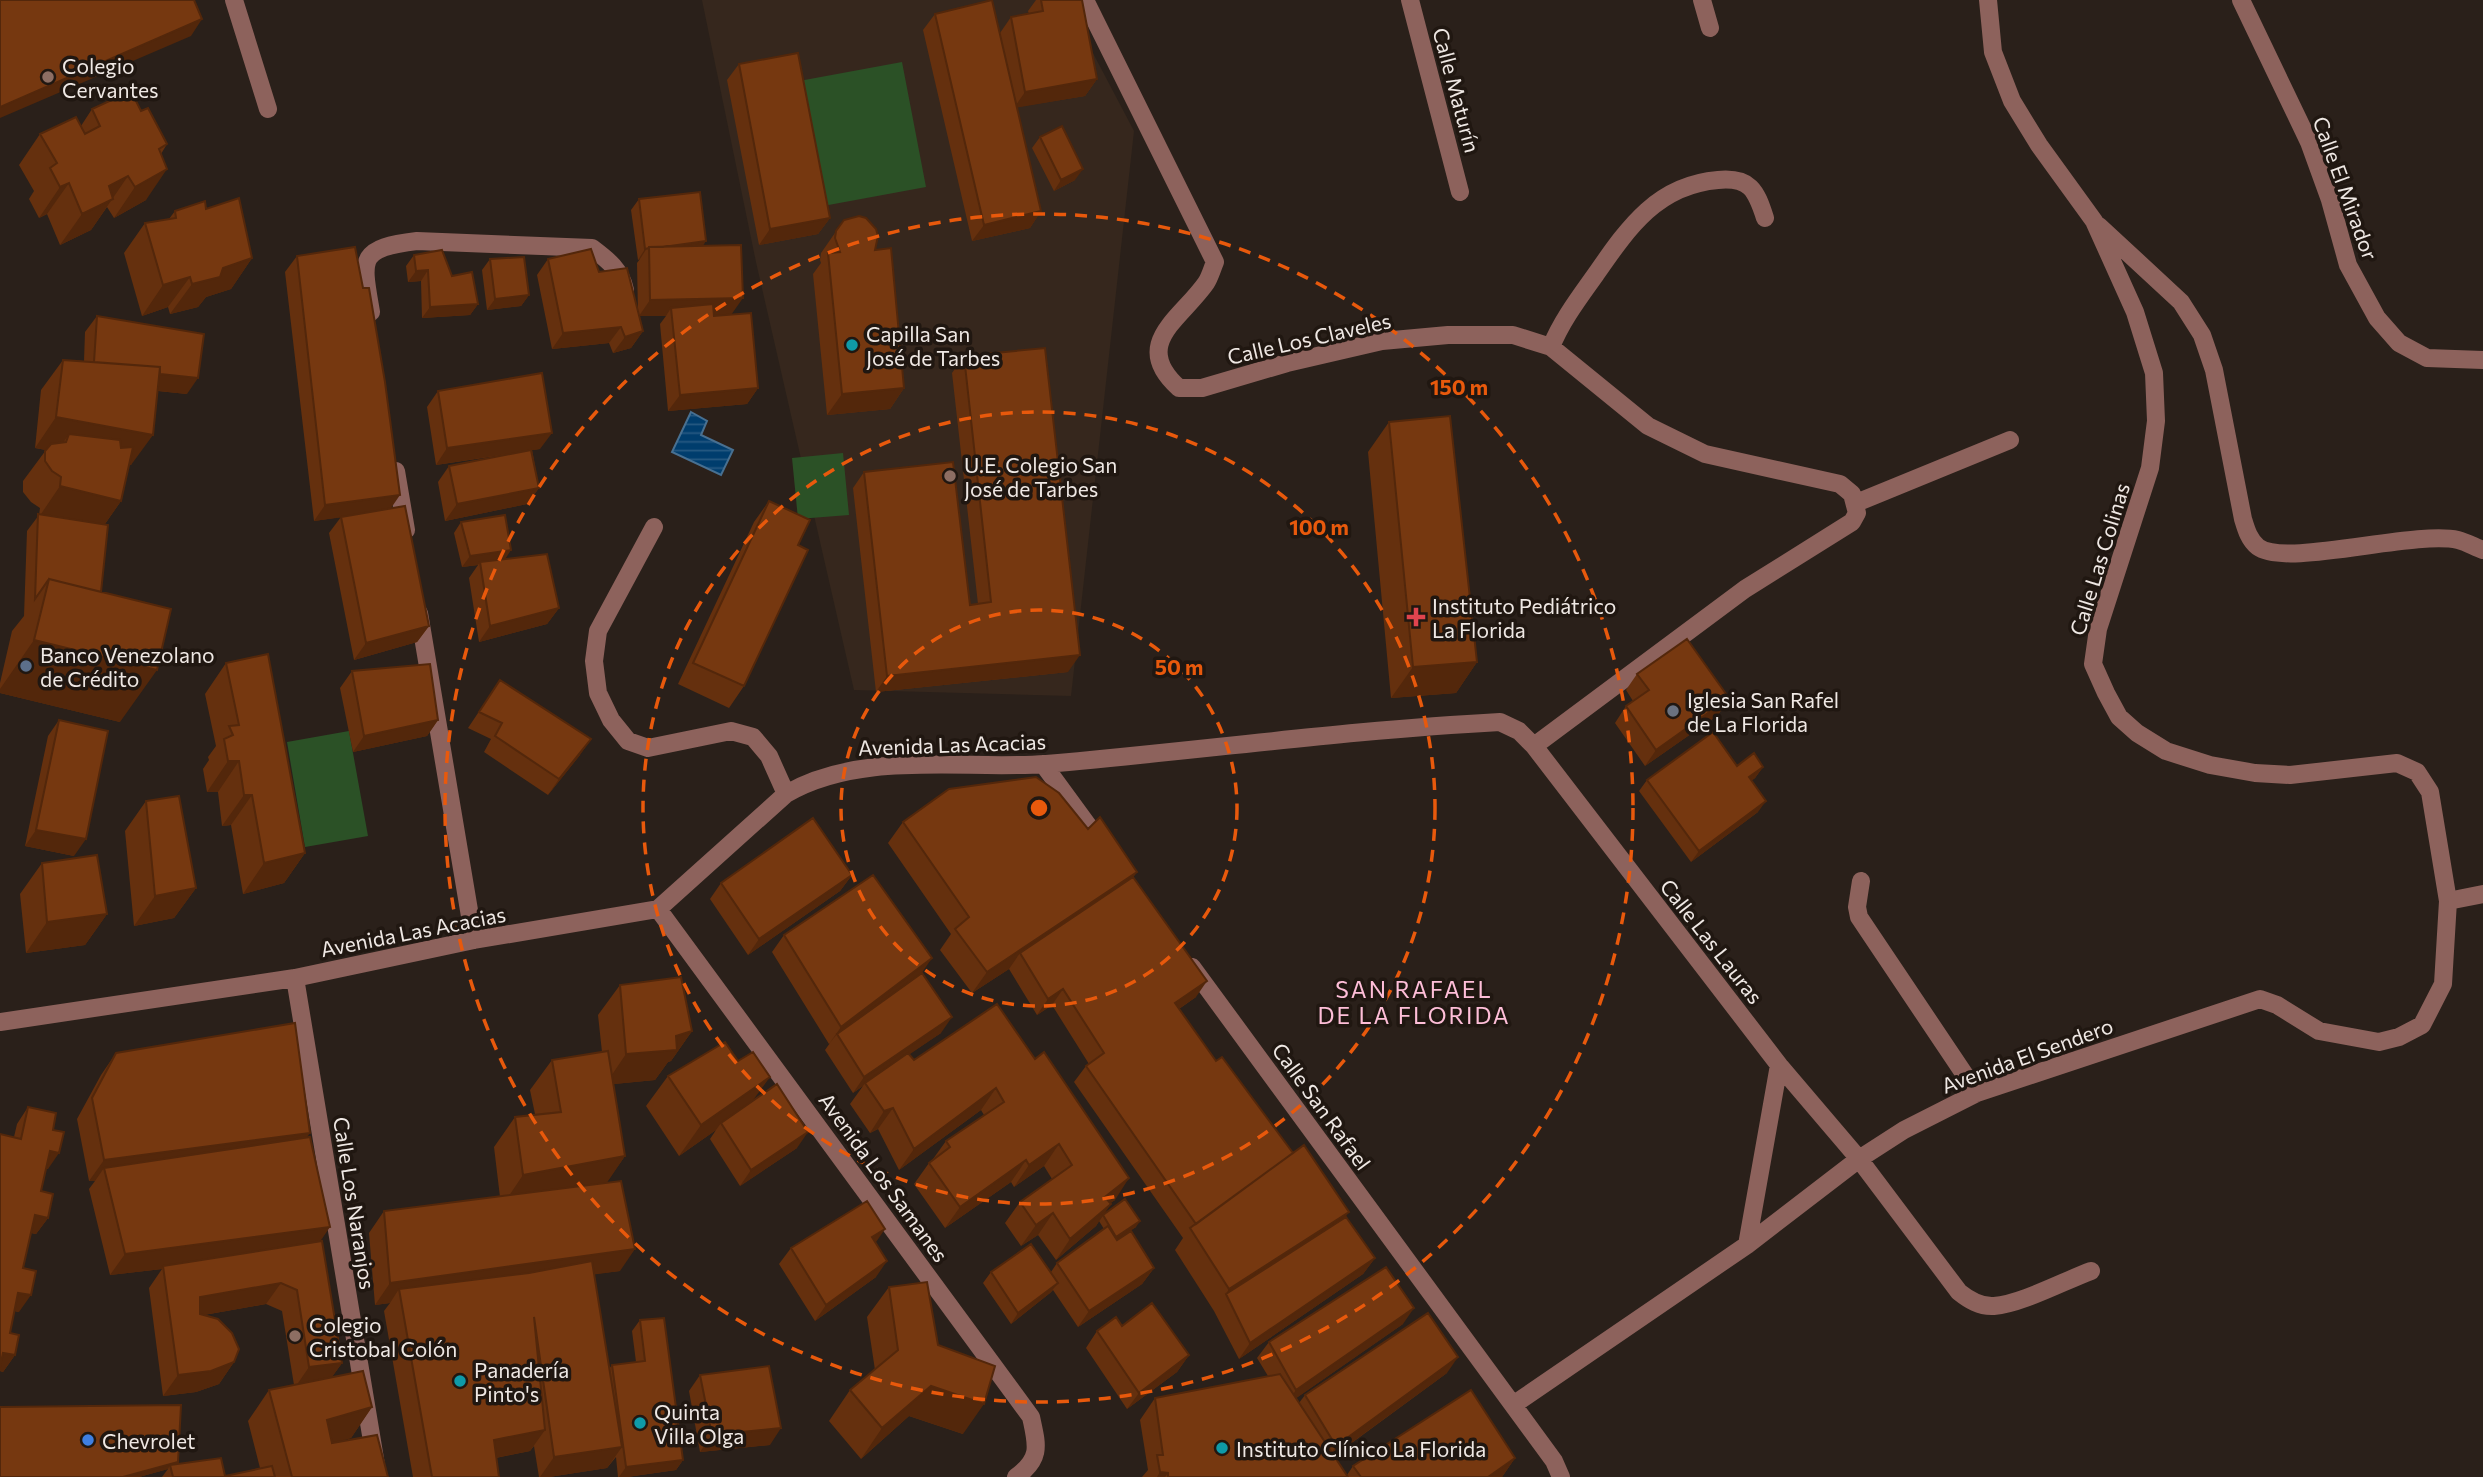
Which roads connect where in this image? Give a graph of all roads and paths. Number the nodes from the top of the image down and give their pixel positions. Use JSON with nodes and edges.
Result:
{"nodes":[{"id":1,"x":234,"y":0,"type":"edge"},
{"id":2,"x":1085,"y":0,"type":"edge"},
{"id":3,"x":1410,"y":0,"type":"edge"},
{"id":4,"x":1702,"y":0,"type":"edge"},
{"id":5,"x":1988,"y":0,"type":"edge"},
{"id":6,"x":2241,"y":0,"type":"edge"},
{"id":7,"x":1710,"y":28,"type":"dead end"},
{"id":8,"x":268,"y":109,"type":"dead end"},
{"id":9,"x":1460,"y":192,"type":"dead end"},
{"id":10,"x":1765,"y":218,"type":"dead end"},
{"id":11,"x":2094,"y":221,"type":"junction"},
{"id":12,"x":628,"y":303,"type":"edge"},
{"id":13,"x":372,"y":324,"type":"edge"},
{"id":14,"x":1551,"y":347,"type":"junction"},
{"id":15,"x":2483,"y":360,"type":"edge"},
{"id":16,"x":2010,"y":440,"type":"dead end"},
{"id":17,"x":393,"y":448,"type":"edge"},
{"id":18,"x":1856,"y":503,"type":"junction"},
{"id":19,"x":654,"y":527,"type":"dead end"},
{"id":20,"x":408,"y":545,"type":"edge"},
{"id":21,"x":2483,"y":550,"type":"edge"},
{"id":22,"x":417,"y":600,"type":"edge"},
{"id":23,"x":1534,"y":746,"type":"junction"},
{"id":24,"x":1043,"y":764,"type":"junction"},
{"id":25,"x":786,"y":794,"type":"junction"},
{"id":26,"x":1117,"y":865,"type":"edge"},
{"id":27,"x":1861,"y":881,"type":"dead end"},
{"id":28,"x":2483,"y":894,"type":"edge"},
{"id":29,"x":2448,"y":901,"type":"junction"},
{"id":30,"x":658,"y":909,"type":"junction"},
{"id":31,"x":474,"y":940,"type":"junction"},
{"id":32,"x":1183,"y":955,"type":"edge"},
{"id":33,"x":295,"y":978,"type":"junction"},
{"id":34,"x":0,"y":1021,"type":"edge"},
{"id":35,"x":1779,"y":1065,"type":"junction"},
{"id":36,"x":1977,"y":1093,"type":"junction"},
{"id":37,"x":1859,"y":1160,"type":"junction"},
{"id":38,"x":1747,"y":1245,"type":"junction"},
{"id":39,"x":2091,"y":1270,"type":"dead end"},
{"id":40,"x":1513,"y":1405,"type":"junction"},
{"id":41,"x":378,"y":1477,"type":"edge"},
{"id":42,"x":1016,"y":1477,"type":"edge"},
{"id":43,"x":1561,"y":1477,"type":"edge"}],
"edges":[{"from":1,"to":8,"type":"street"},
{"from":2,"to":14,"type":"street","name":"Calle Los Claveles"},
{"from":3,"to":9,"type":"street","name":"Calle Maturín"},
{"from":4,"to":7,"type":"street"},
{"from":5,"to":11,"type":"street","name":"Calle Las Colinas"},
{"from":6,"to":15,"type":"street","name":"Calle El Mirador"},
{"from":10,"to":14,"type":"street"},
{"from":11,"to":21,"type":"street"},
{"from":11,"to":29,"type":"street","name":"Calle Las Colinas"},
{"from":12,"to":13,"type":"street"},
{"from":14,"to":18,"type":"street","name":"Calle Los Claveles"},
{"from":16,"to":18,"type":"street"},
{"from":17,"to":20,"type":"street"},
{"from":18,"to":23,"type":"street"},
{"from":19,"to":25,"type":"street"},
{"from":22,"to":31,"type":"street"},
{"from":23,"to":24,"type":"street","name":"Avenida Las Acacias"},
{"from":23,"to":35,"type":"street","name":"Calle Las Lauras"},
{"from":24,"to":25,"type":"street","name":"Avenida Las Acacias"},
{"from":24,"to":26,"type":"street"},
{"from":25,"to":30,"type":"street","name":"Avenida Las Acacias"},
{"from":27,"to":36,"type":"street"},
{"from":28,"to":29,"type":"street"},
{"from":29,"to":36,"type":"street","name":"Avenida El Sendero"},
{"from":30,"to":31,"type":"street","name":"Avenida Las Acacias"},
{"from":30,"to":42,"type":"street","name":"Avenida Los Samanes"},
{"from":31,"to":33,"type":"street","name":"Avenida Las Acacias"},
{"from":32,"to":40,"type":"street","name":"Calle San Rafael"},
{"from":33,"to":34,"type":"street","name":"Avenida Las Acacias"},
{"from":33,"to":41,"type":"street","name":"Calle Los Naranjos"},
{"from":35,"to":37,"type":"street","name":"Calle Las Lauras"},
{"from":35,"to":38,"type":"street"},
{"from":36,"to":37,"type":"street","name":"Avenida El Sendero"},
{"from":37,"to":38,"type":"street","name":"Avenida El Sendero"},
{"from":37,"to":39,"type":"street","name":"Calle Las Lauras"},
{"from":38,"to":40,"type":"street","name":"Avenida El Sendero"},
{"from":40,"to":43,"type":"street","name":"Calle San Rafael"}]}
